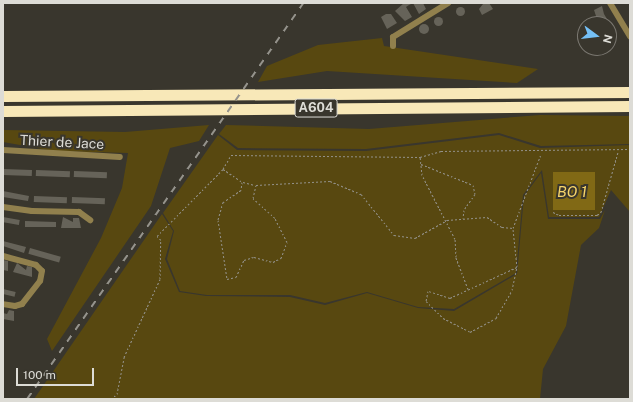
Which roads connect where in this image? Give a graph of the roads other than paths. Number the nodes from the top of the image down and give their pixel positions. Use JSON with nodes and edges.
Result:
{"nodes":[{"id":1,"x":448,"y":3,"type":"edge"},
{"id":2,"x":610,"y":3,"type":"edge"},
{"id":3,"x":630,"y":36,"type":"edge"},
{"id":4,"x":393,"y":46,"type":"dead end"},
{"id":5,"x":630,"y":92,"type":"edge"},
{"id":6,"x":3,"y":96,"type":"edge"},
{"id":7,"x":630,"y":106,"type":"edge"},
{"id":8,"x":3,"y":111,"type":"edge"},
{"id":9,"x":3,"y":150,"type":"edge"},
{"id":10,"x":120,"y":157,"type":"dead end"},
{"id":11,"x":3,"y":206,"type":"edge"},
{"id":12,"x":90,"y":220,"type":"dead end"},
{"id":13,"x":3,"y":256,"type":"edge"},
{"id":14,"x":3,"y":304,"type":"edge"}],
"edges":[{"from":1,"to":4,"type":"street"},
{"from":2,"to":3,"type":"street"},
{"from":5,"to":6,"type":"highway","number":"A604"},
{"from":7,"to":8,"type":"highway","number":"A604"},
{"from":9,"to":10,"type":"street","name":"Thier de Jace"},
{"from":11,"to":12,"type":"street"},
{"from":13,"to":14,"type":"street"}]}
